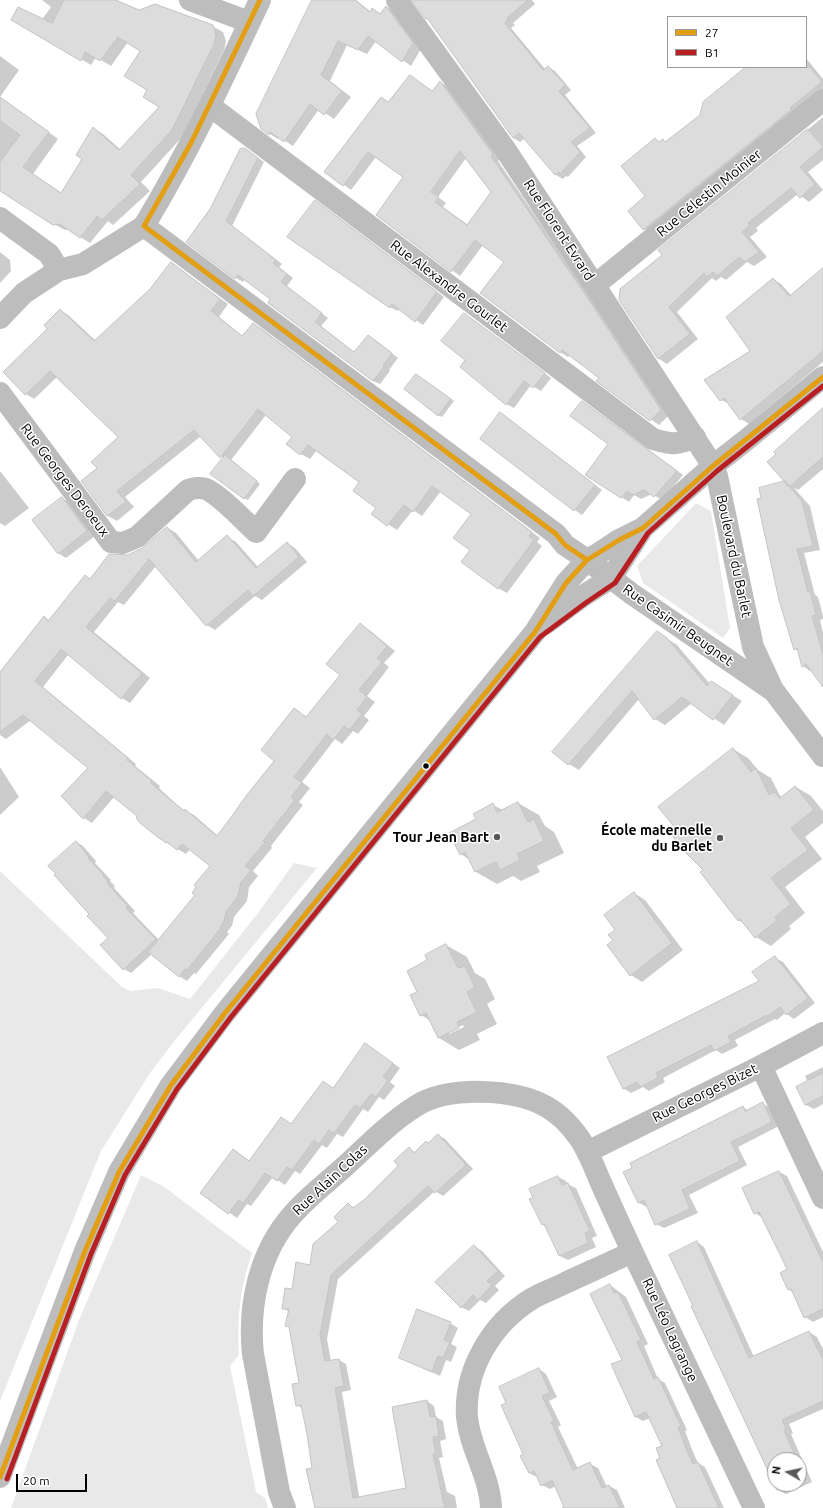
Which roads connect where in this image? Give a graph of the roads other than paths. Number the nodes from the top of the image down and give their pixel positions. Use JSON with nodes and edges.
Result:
{"nodes":[{"id":1,"x":190,"y":0,"type":"edge"},
{"id":2,"x":260,"y":0,"type":"edge"},
{"id":3,"x":397,"y":0,"type":"edge"},
{"id":4,"x":249,"y":22,"type":"junction"},
{"id":5,"x":823,"y":100,"type":"edge"},
{"id":6,"x":210,"y":106,"type":"junction"},
{"id":7,"x":0,"y":218,"type":"edge"},
{"id":8,"x":144,"y":226,"type":"junction"},
{"id":9,"x":59,"y":270,"type":"junction"},
{"id":10,"x":595,"y":285,"type":"junction"},
{"id":11,"x":0,"y":318,"type":"edge"},
{"id":12,"x":823,"y":377,"type":"edge"},
{"id":13,"x":0,"y":393,"type":"edge"},
{"id":14,"x":695,"y":437,"type":"junction"},
{"id":15,"x":713,"y":466,"type":"junction"},
{"id":16,"x":295,"y":479,"type":"dead end"},
{"id":17,"x":643,"y":528,"type":"junction"},
{"id":18,"x":587,"y":560,"type":"junction"},
{"id":19,"x":611,"y":578,"type":"junction"},
{"id":20,"x":535,"y":632,"type":"junction"},
{"id":21,"x":753,"y":647,"type":"junction"},
{"id":22,"x":735,"y":664,"type":"junction"},
{"id":23,"x":773,"y":690,"type":"junction"},
{"id":24,"x":823,"y":756,"type":"edge"},
{"id":25,"x":823,"y":1033,"type":"edge"},
{"id":26,"x":761,"y":1066,"type":"junction"},
{"id":27,"x":587,"y":1152,"type":"junction"},
{"id":28,"x":823,"y":1198,"type":"edge"},
{"id":29,"x":632,"y":1252,"type":"junction"},
{"id":30,"x":0,"y":1477,"type":"edge"},
{"id":31,"x":285,"y":1508,"type":"edge"},
{"id":32,"x":491,"y":1508,"type":"edge"},
{"id":33,"x":754,"y":1508,"type":"edge"}],
"edges":[{"from":1,"to":4,"type":"street"},
{"from":2,"to":4,"type":"street"},
{"from":3,"to":10,"type":"street","name":"Rue Florent Evrard"},
{"from":4,"to":6,"type":"street"},
{"from":5,"to":10,"type":"street","name":"Rue Célestin Moinier"},
{"from":6,"to":8,"type":"street"},
{"from":6,"to":14,"type":"street","name":"Rue Alexandre Gourlet"},
{"from":7,"to":9,"type":"street"},
{"from":8,"to":9,"type":"street"},
{"from":8,"to":18,"type":"street","name":"Rue Casimir Beugnet"},
{"from":9,"to":11,"type":"street"},
{"from":10,"to":14,"type":"street","name":"Rue Florent Evrard"},
{"from":12,"to":15,"type":"street"},
{"from":13,"to":16,"type":"street","name":"Rue Georges Deroeux"},
{"from":14,"to":15,"type":"street","name":"Rue Florent Evrard"},
{"from":15,"to":17,"type":"street"},
{"from":15,"to":21,"type":"street","name":"Boulevard du Barlet"},
{"from":17,"to":18,"type":"street"},
{"from":17,"to":19,"type":"street"},
{"from":18,"to":19,"type":"street","name":"Rue Casimir Beugnet"},
{"from":18,"to":20,"type":"street"},
{"from":19,"to":20,"type":"street"},
{"from":19,"to":22,"type":"street","name":"Rue Casimir Beugnet"},
{"from":20,"to":30,"type":"street"},
{"from":21,"to":22,"type":"street"},
{"from":21,"to":23,"type":"street","name":"Boulevard du Barlet"},
{"from":22,"to":23,"type":"street","name":"Rue Casimir Beugnet"},
{"from":23,"to":24,"type":"street","name":"Boulevard du Barlet"},
{"from":25,"to":26,"type":"street","name":"Rue Georges Bizet"},
{"from":26,"to":27,"type":"street","name":"Rue Georges Bizet"},
{"from":26,"to":28,"type":"street"},
{"from":27,"to":29,"type":"street","name":"Rue Léo Lagrange"},
{"from":27,"to":31,"type":"street","name":"Rue Alain Colas"},
{"from":29,"to":32,"type":"street"},
{"from":29,"to":33,"type":"street","name":"Rue Léo Lagrange"}]}
